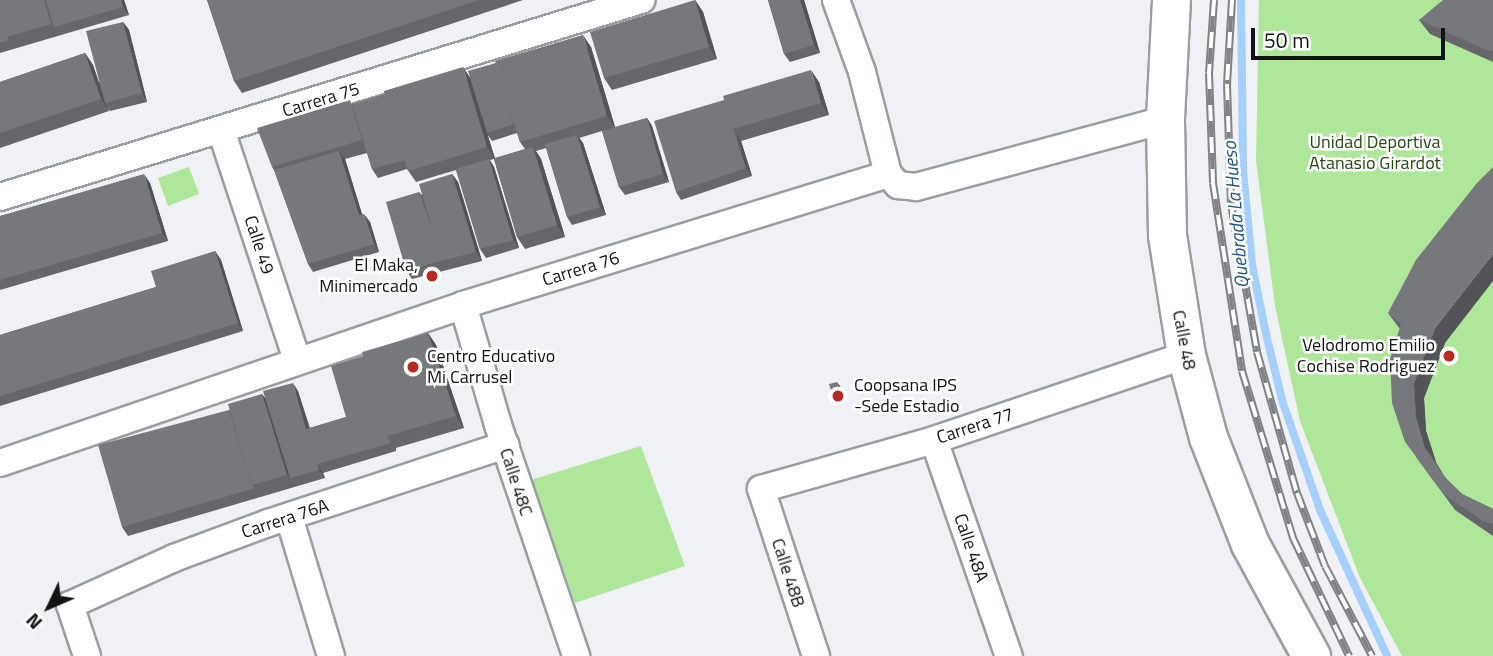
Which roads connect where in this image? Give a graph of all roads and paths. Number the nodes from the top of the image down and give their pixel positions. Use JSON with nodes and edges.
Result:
{"nodes":[{"id":1,"x":641,"y":0,"type":"edge"},
{"id":2,"x":836,"y":0,"type":"edge"},
{"id":3,"x":1171,"y":0,"type":"edge"},
{"id":4,"x":580,"y":9,"type":"edge"},
{"id":5,"x":1165,"y":120,"type":"junction"},
{"id":6,"x":221,"y":130,"type":"junction"},
{"id":7,"x":888,"y":174,"type":"junction"},
{"id":8,"x":0,"y":197,"type":"edge"},
{"id":9,"x":463,"y":305,"type":"junction"},
{"id":10,"x":1186,"y":355,"type":"junction"},
{"id":11,"x":297,"y":360,"type":"junction"},
{"id":12,"x":934,"y":440,"type":"junction"},
{"id":13,"x":505,"y":446,"type":"junction"},
{"id":14,"x":0,"y":463,"type":"edge"},
{"id":15,"x":761,"y":489,"type":"joint"},
{"id":16,"x":289,"y":517,"type":"junction"},
{"id":17,"x":87,"y":656,"type":"edge"},
{"id":18,"x":331,"y":656,"type":"edge"},
{"id":19,"x":576,"y":656,"type":"edge"},
{"id":20,"x":816,"y":656,"type":"edge"},
{"id":21,"x":1009,"y":656,"type":"edge"},
{"id":22,"x":1311,"y":656,"type":"edge"}],
"edges":[{"from":1,"to":4,"type":"street","name":"Carrera 75"},
{"from":2,"to":7,"type":"street"},
{"from":3,"to":5,"type":"main road","name":"Calle 48"},
{"from":4,"to":6,"type":"street","name":"Carrera 75"},
{"from":5,"to":7,"type":"street"},
{"from":5,"to":10,"type":"main road","name":"Calle 48"},
{"from":6,"to":8,"type":"street","name":"Carrera 75"},
{"from":6,"to":11,"type":"street","name":"Calle 49"},
{"from":7,"to":9,"type":"street","name":"Carrera 76"},
{"from":9,"to":11,"type":"street","name":"Carrera 76"},
{"from":9,"to":13,"type":"street","name":"Calle 48C"},
{"from":10,"to":12,"type":"street","name":"Carrera 77"},
{"from":10,"to":22,"type":"main road","name":"Calle 48"},
{"from":11,"to":14,"type":"street","name":"Carrera 76"},
{"from":12,"to":15,"type":"street","name":"Carrera 77"},
{"from":12,"to":21,"type":"street","name":"Calle 48A"},
{"from":13,"to":16,"type":"street","name":"Carrera 76A"},
{"from":13,"to":19,"type":"street","name":"Calle 48C"},
{"from":15,"to":20,"type":"street","name":"Calle 48B"},
{"from":16,"to":17,"type":"street","name":"Carrera 76A"},
{"from":16,"to":18,"type":"street"}]}
